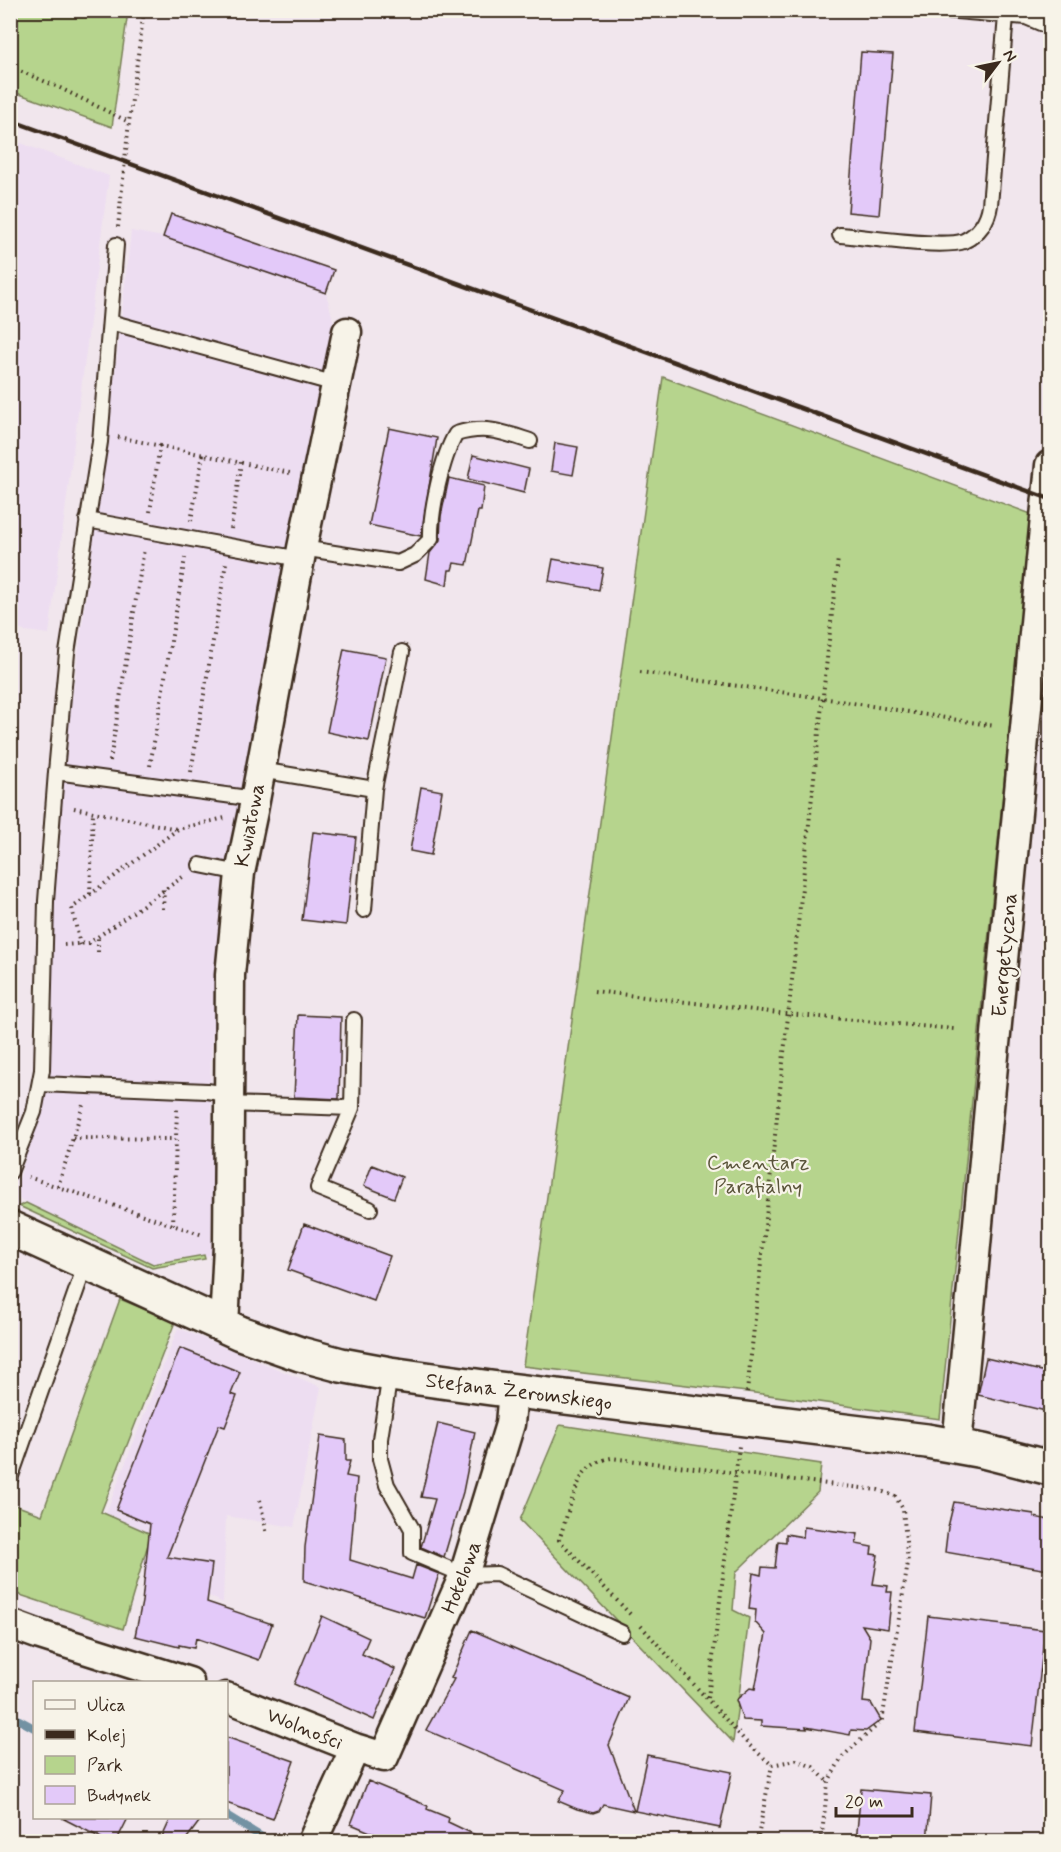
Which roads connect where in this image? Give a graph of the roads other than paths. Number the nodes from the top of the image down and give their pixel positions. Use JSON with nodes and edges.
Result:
{"nodes":[{"id":1,"x":945,"y":10,"type":"edge"},
{"id":2,"x":1006,"y":15,"type":"junction"},
{"id":3,"x":1050,"y":27,"type":"edge"},
{"id":4,"x":840,"y":235,"type":"dead end"},
{"id":5,"x":116,"y":245,"type":"road end"},
{"id":6,"x":110,"y":322,"type":"junction"},
{"id":7,"x":347,"y":332,"type":"dead end"},
{"id":8,"x":336,"y":384,"type":"junction"},
{"id":9,"x":530,"y":441,"type":"dead end"},
{"id":10,"x":1050,"y":465,"type":"edge"},
{"id":11,"x":87,"y":520,"type":"junction"},
{"id":12,"x":301,"y":554,"type":"junction"},
{"id":13,"x":402,"y":652,"type":"dead end"},
{"id":14,"x":260,"y":770,"type":"junction"},
{"id":15,"x":56,"y":772,"type":"junction"},
{"id":16,"x":374,"y":789,"type":"junction"},
{"id":17,"x":254,"y":805,"type":"junction"},
{"id":18,"x":200,"y":865,"type":"road end"},
{"id":19,"x":240,"y":873,"type":"junction"},
{"id":20,"x":364,"y":910,"type":"dead end"},
{"id":21,"x":354,"y":1020,"type":"dead end"},
{"id":22,"x":40,"y":1084,"type":"junction"},
{"id":23,"x":228,"y":1099,"type":"junction"},
{"id":24,"x":352,"y":1108,"type":"junction"},
{"id":25,"x":11,"y":1172,"type":"edge"},
{"id":26,"x":370,"y":1209,"type":"dead end"},
{"id":27,"x":10,"y":1228,"type":"edge"},
{"id":28,"x":86,"y":1263,"type":"junction"},
{"id":29,"x":224,"y":1326,"type":"junction"},
{"id":30,"x":390,"y":1374,"type":"junction"},
{"id":31,"x":513,"y":1390,"type":"junction"},
{"id":32,"x":957,"y":1445,"type":"junction"},
{"id":33,"x":1050,"y":1468,"type":"edge"},
{"id":34,"x":10,"y":1479,"type":"edge"},
{"id":35,"x":464,"y":1575,"type":"junction"},
{"id":36,"x":10,"y":1624,"type":"edge"},
{"id":37,"x":622,"y":1633,"type":"dead end"},
{"id":38,"x":183,"y":1681,"type":"edge"},
{"id":39,"x":228,"y":1698,"type":"edge"},
{"id":40,"x":355,"y":1748,"type":"junction"},
{"id":41,"x":384,"y":1757,"type":"joint"},
{"id":42,"x":315,"y":1834,"type":"edge"}],
"edges":[{"from":1,"to":2,"type":"lane"},
{"from":2,"to":3,"type":"lane"},
{"from":2,"to":4,"type":"lane"},
{"from":5,"to":6,"type":"lane"},
{"from":6,"to":8,"type":"lane"},
{"from":6,"to":11,"type":"lane"},
{"from":7,"to":8,"type":"street","name":"Kwiatowa"},
{"from":8,"to":12,"type":"street","name":"Kwiatowa"},
{"from":9,"to":12,"type":"lane"},
{"from":10,"to":32,"type":"street","name":"Energetyczna"},
{"from":11,"to":12,"type":"lane"},
{"from":11,"to":15,"type":"lane"},
{"from":12,"to":14,"type":"street","name":"Kwiatowa"},
{"from":13,"to":16,"type":"lane"},
{"from":14,"to":16,"type":"lane"},
{"from":14,"to":17,"type":"street","name":"Kwiatowa"},
{"from":15,"to":17,"type":"lane"},
{"from":15,"to":22,"type":"lane"},
{"from":16,"to":20,"type":"lane"},
{"from":17,"to":19,"type":"street","name":"Kwiatowa"},
{"from":18,"to":19,"type":"lane"},
{"from":19,"to":23,"type":"street","name":"Kwiatowa"},
{"from":21,"to":24,"type":"lane"},
{"from":22,"to":23,"type":"lane"},
{"from":22,"to":25,"type":"lane"},
{"from":23,"to":24,"type":"lane"},
{"from":23,"to":29,"type":"street","name":"Kwiatowa"},
{"from":24,"to":26,"type":"lane"},
{"from":27,"to":28,"type":"street","name":"Stefana Żeromskiego"},
{"from":28,"to":29,"type":"street","name":"Stefana Żeromskiego"},
{"from":28,"to":34,"type":"lane"},
{"from":29,"to":30,"type":"street","name":"Stefana Żeromskiego"},
{"from":30,"to":31,"type":"street","name":"Stefana Żeromskiego"},
{"from":30,"to":35,"type":"lane"},
{"from":31,"to":32,"type":"street","name":"Stefana Żeromskiego"},
{"from":31,"to":35,"type":"street","name":"Hotelowa"},
{"from":32,"to":33,"type":"street","name":"Stefana Żeromskiego"},
{"from":35,"to":37,"type":"lane"},
{"from":35,"to":41,"type":"street","name":"Hotelowa"},
{"from":36,"to":38,"type":"street"},
{"from":39,"to":40,"type":"street","name":"Wolności"},
{"from":40,"to":41,"type":"street","name":"Wolności"},
{"from":40,"to":42,"type":"street"}]}
